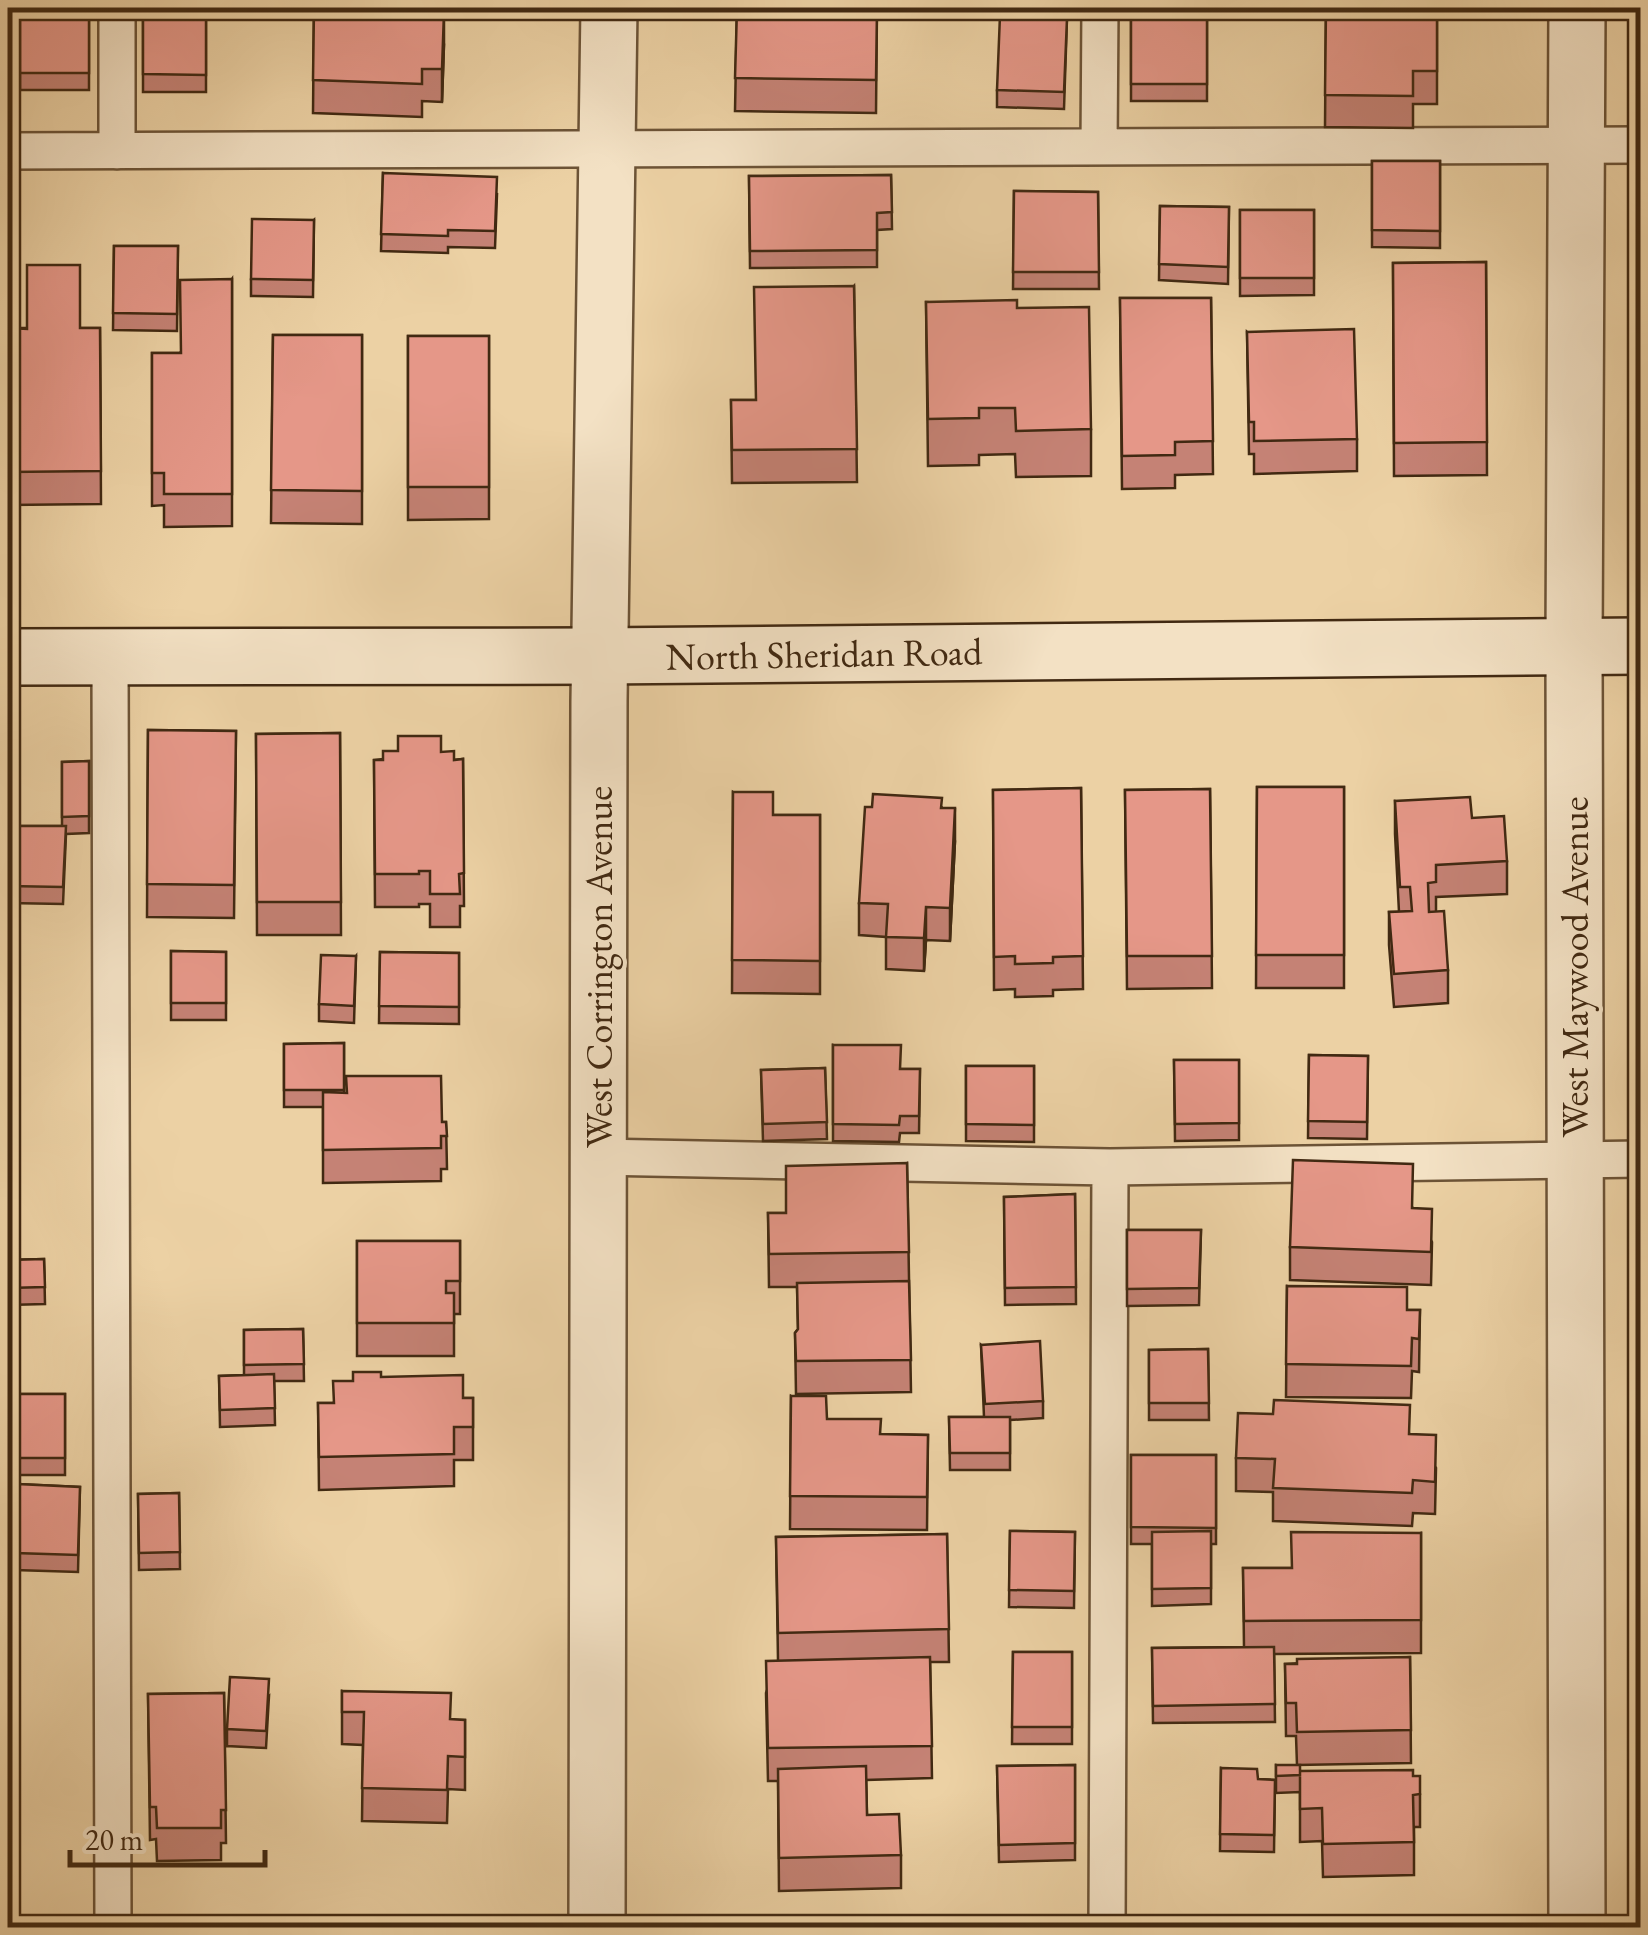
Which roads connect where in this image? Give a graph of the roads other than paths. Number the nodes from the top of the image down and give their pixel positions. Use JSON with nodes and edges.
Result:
{"nodes":[{"id":1,"x":117,"y":8,"type":"edge"},
{"id":2,"x":608,"y":8,"type":"edge"},
{"id":3,"x":1100,"y":8,"type":"edge"},
{"id":4,"x":1576,"y":8,"type":"edge"},
{"id":5,"x":1576,"y":145,"type":"junction"},
{"id":6,"x":1640,"y":145,"type":"edge"},
{"id":7,"x":1099,"y":147,"type":"junction"},
{"id":8,"x":607,"y":149,"type":"junction"},
{"id":9,"x":8,"y":151,"type":"edge"},
{"id":10,"x":117,"y":151,"type":"junction"},
{"id":11,"x":1574,"y":646,"type":"junction"},
{"id":12,"x":1640,"y":646,"type":"edge"},
{"id":13,"x":110,"y":656,"type":"junction"},
{"id":14,"x":599,"y":656,"type":"junction"},
{"id":15,"x":8,"y":657,"type":"edge"},
{"id":16,"x":598,"y":1156,"type":"junction"},
{"id":17,"x":1575,"y":1159,"type":"junction"},
{"id":18,"x":1640,"y":1159,"type":"edge"},
{"id":19,"x":1110,"y":1167,"type":"junction"},
{"id":20,"x":113,"y":1928,"type":"edge"},
{"id":21,"x":596,"y":1928,"type":"edge"},
{"id":22,"x":1107,"y":1928,"type":"edge"},
{"id":23,"x":1576,"y":1928,"type":"edge"}],
"edges":[{"from":1,"to":10,"type":"lane"},
{"from":2,"to":8,"type":"street","name":"West Corrington Avenue"},
{"from":3,"to":7,"type":"lane"},
{"from":4,"to":5,"type":"street","name":"West Maywood Avenue"},
{"from":5,"to":6,"type":"lane"},
{"from":5,"to":7,"type":"lane"},
{"from":5,"to":11,"type":"street","name":"West Maywood Avenue"},
{"from":7,"to":8,"type":"lane"},
{"from":8,"to":10,"type":"lane"},
{"from":8,"to":14,"type":"street","name":"West Corrington Avenue"},
{"from":9,"to":10,"type":"lane"},
{"from":11,"to":12,"type":"street","name":"North Sheridan Road"},
{"from":11,"to":14,"type":"street","name":"North Sheridan Road"},
{"from":11,"to":17,"type":"street","name":"West Maywood Avenue"},
{"from":13,"to":14,"type":"street","name":"North Sheridan Road"},
{"from":13,"to":15,"type":"street","name":"North Sheridan Road"},
{"from":13,"to":20,"type":"lane"},
{"from":14,"to":16,"type":"street","name":"West Corrington Avenue"},
{"from":16,"to":19,"type":"lane"},
{"from":16,"to":21,"type":"street","name":"West Corrington Avenue"},
{"from":17,"to":18,"type":"lane"},
{"from":17,"to":19,"type":"lane"},
{"from":17,"to":23,"type":"street","name":"West Maywood Avenue"},
{"from":19,"to":22,"type":"lane"}]}
